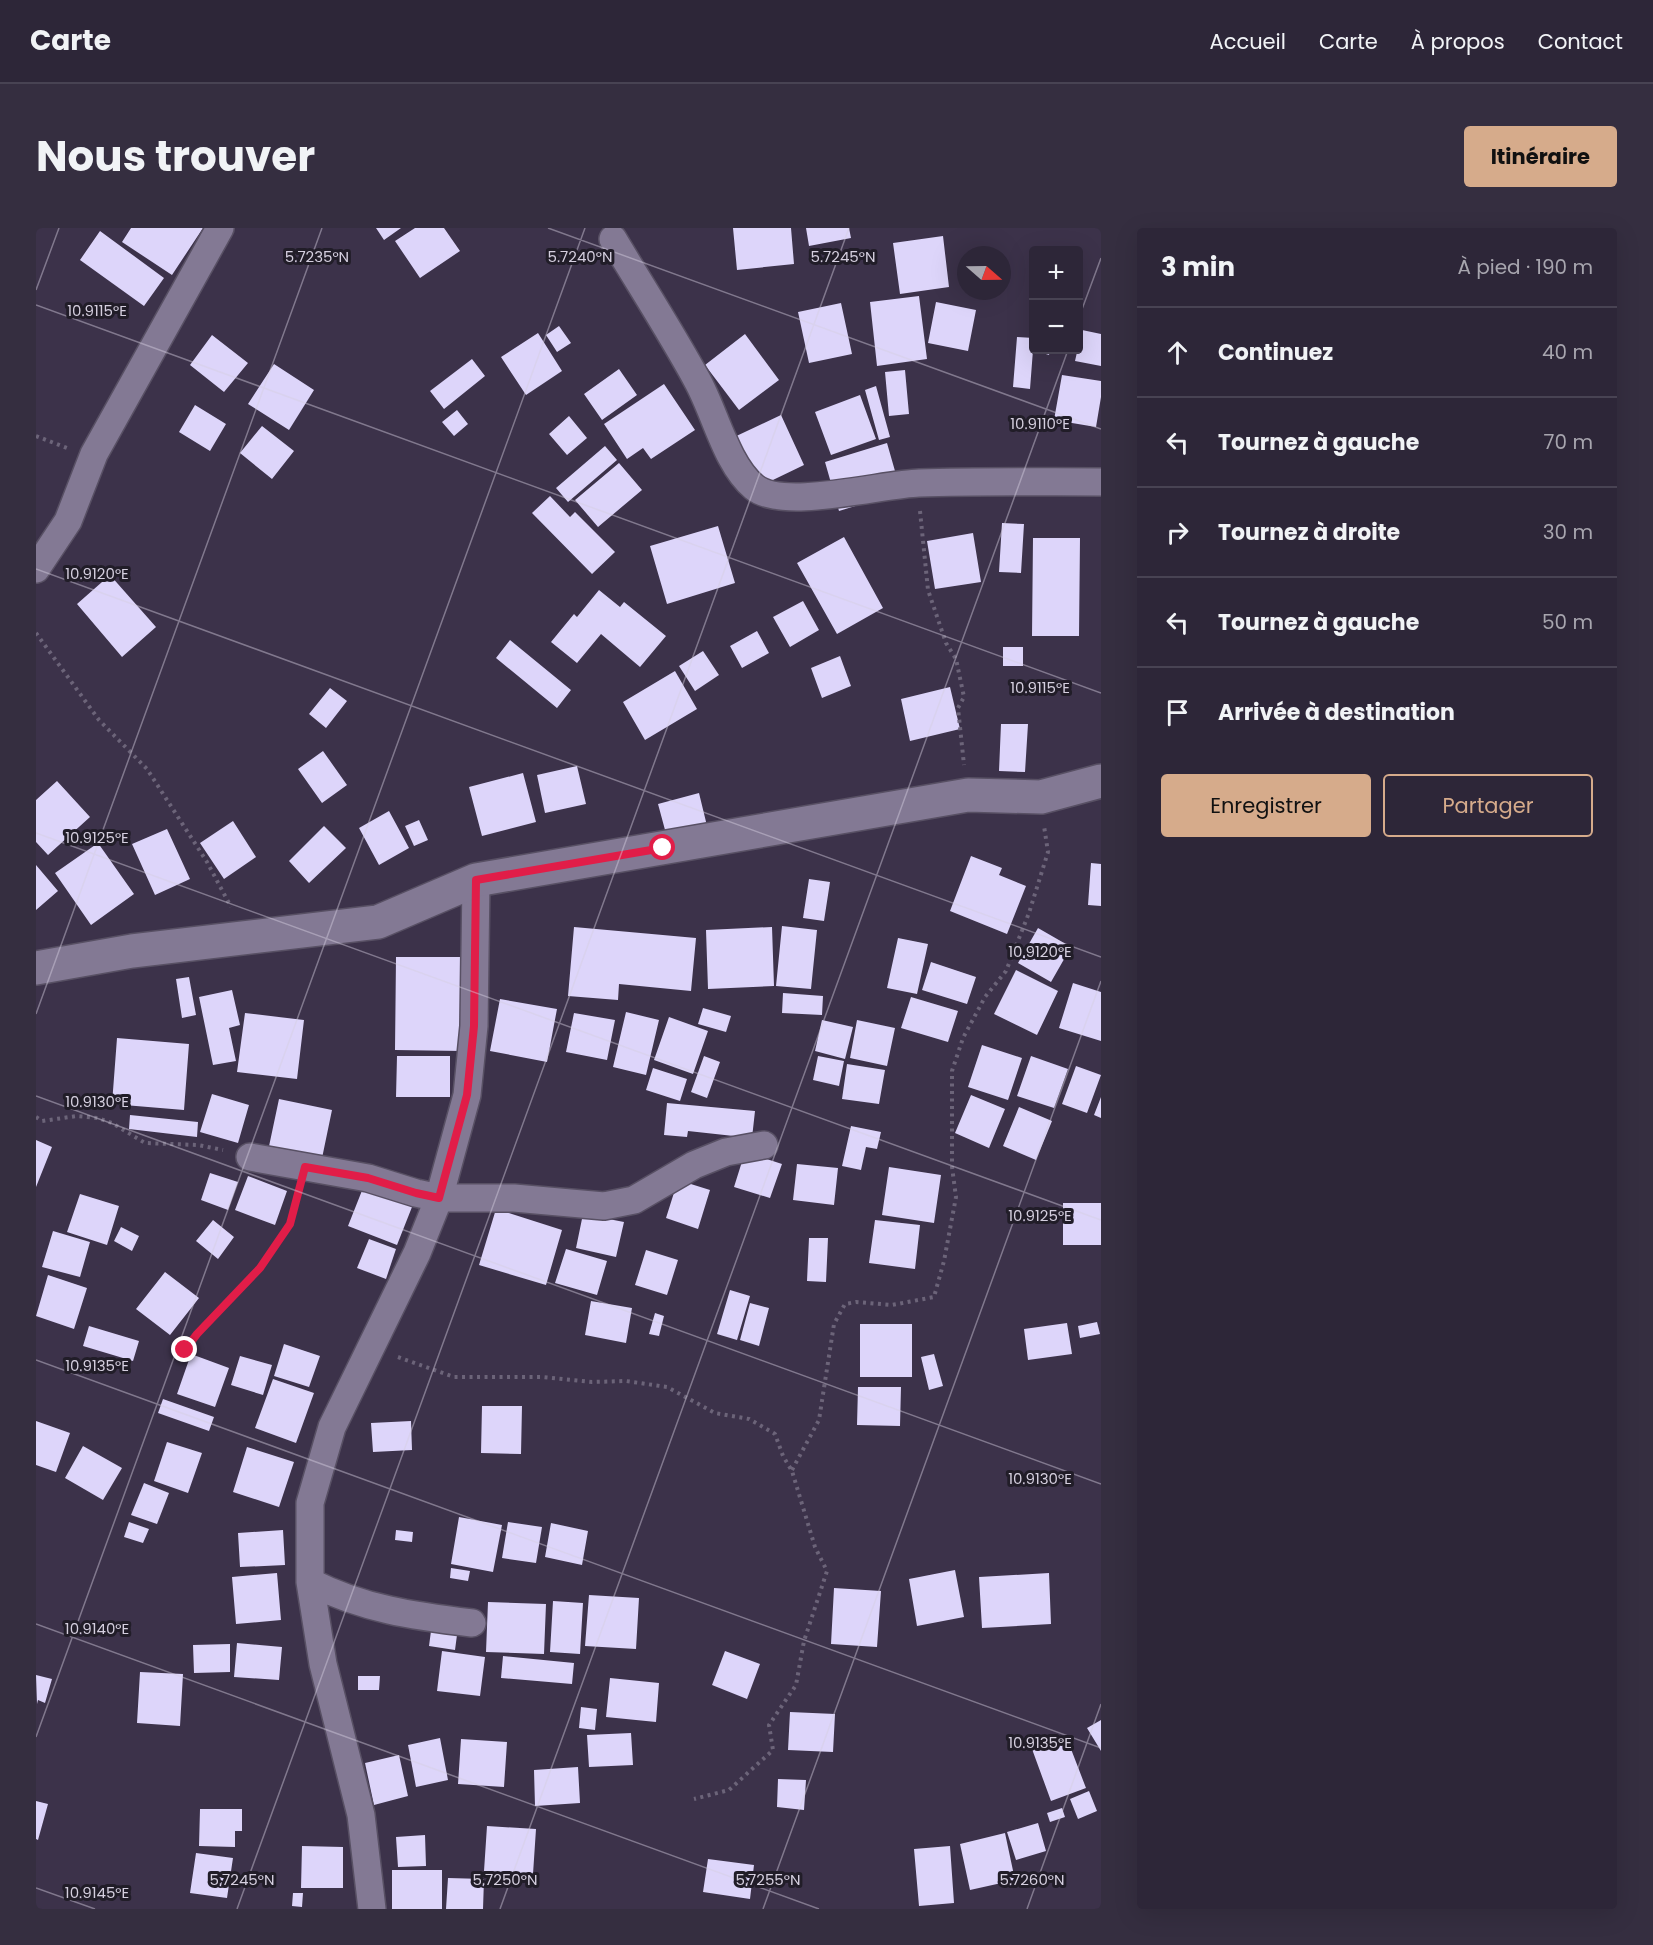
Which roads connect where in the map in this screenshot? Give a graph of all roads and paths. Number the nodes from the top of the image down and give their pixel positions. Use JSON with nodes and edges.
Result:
{"nodes":[{"id":1,"x":220,"y":228,"type":"edge"},
{"id":2,"x":613,"y":239,"type":"dead end"},
{"id":3,"x":1101,"y":482,"type":"edge"},
{"id":4,"x":916,"y":483,"type":"junction"},
{"id":5,"x":36,"y":569,"type":"edge"},
{"id":6,"x":36,"y":633,"type":"edge"},
{"id":7,"x":1101,"y":781,"type":"edge"},
{"id":8,"x":968,"y":795,"type":"junction"},
{"id":9,"x":1041,"y":797,"type":"junction"},
{"id":10,"x":476,"y":880,"type":"junction"},
{"id":11,"x":247,"y":937,"type":"junction"},
{"id":12,"x":36,"y":968,"type":"edge"},
{"id":13,"x":36,"y":1117,"type":"edge"},
{"id":14,"x":764,"y":1145,"type":"dead end"},
{"id":15,"x":250,"y":1157,"type":"joint"},
{"id":16,"x":305,"y":1167,"type":"junction"},
{"id":17,"x":439,"y":1198,"type":"junction"},
{"id":18,"x":185,"y":1350,"type":"dead end"},
{"id":19,"x":368,"y":1354,"type":"junction"},
{"id":20,"x":792,"y":1471,"type":"junction"},
{"id":21,"x":310,"y":1582,"type":"junction"},
{"id":22,"x":472,"y":1623,"type":"dead end"},
{"id":23,"x":694,"y":1799,"type":"dead end"},
{"id":24,"x":372,"y":1909,"type":"edge"}],
"edges":[{"from":1,"to":5,"type":"street"},
{"from":2,"to":4,"type":"street"},
{"from":3,"to":4,"type":"street"},
{"from":4,"to":8,"type":"path"},
{"from":6,"to":11,"type":"path"},
{"from":7,"to":9,"type":"main road"},
{"from":8,"to":9,"type":"main road"},
{"from":8,"to":10,"type":"main road"},
{"from":9,"to":20,"type":"path"},
{"from":10,"to":11,"type":"main road"},
{"from":10,"to":17,"type":"street"},
{"from":11,"to":12,"type":"main road"},
{"from":13,"to":15,"type":"path"},
{"from":14,"to":17,"type":"street"},
{"from":15,"to":16,"type":"street"},
{"from":16,"to":17,"type":"street"},
{"from":16,"to":18,"type":"path"},
{"from":17,"to":19,"type":"street"},
{"from":19,"to":20,"type":"path"},
{"from":19,"to":21,"type":"street"},
{"from":20,"to":23,"type":"path"},
{"from":21,"to":22,"type":"street"},
{"from":21,"to":24,"type":"street"}]}
